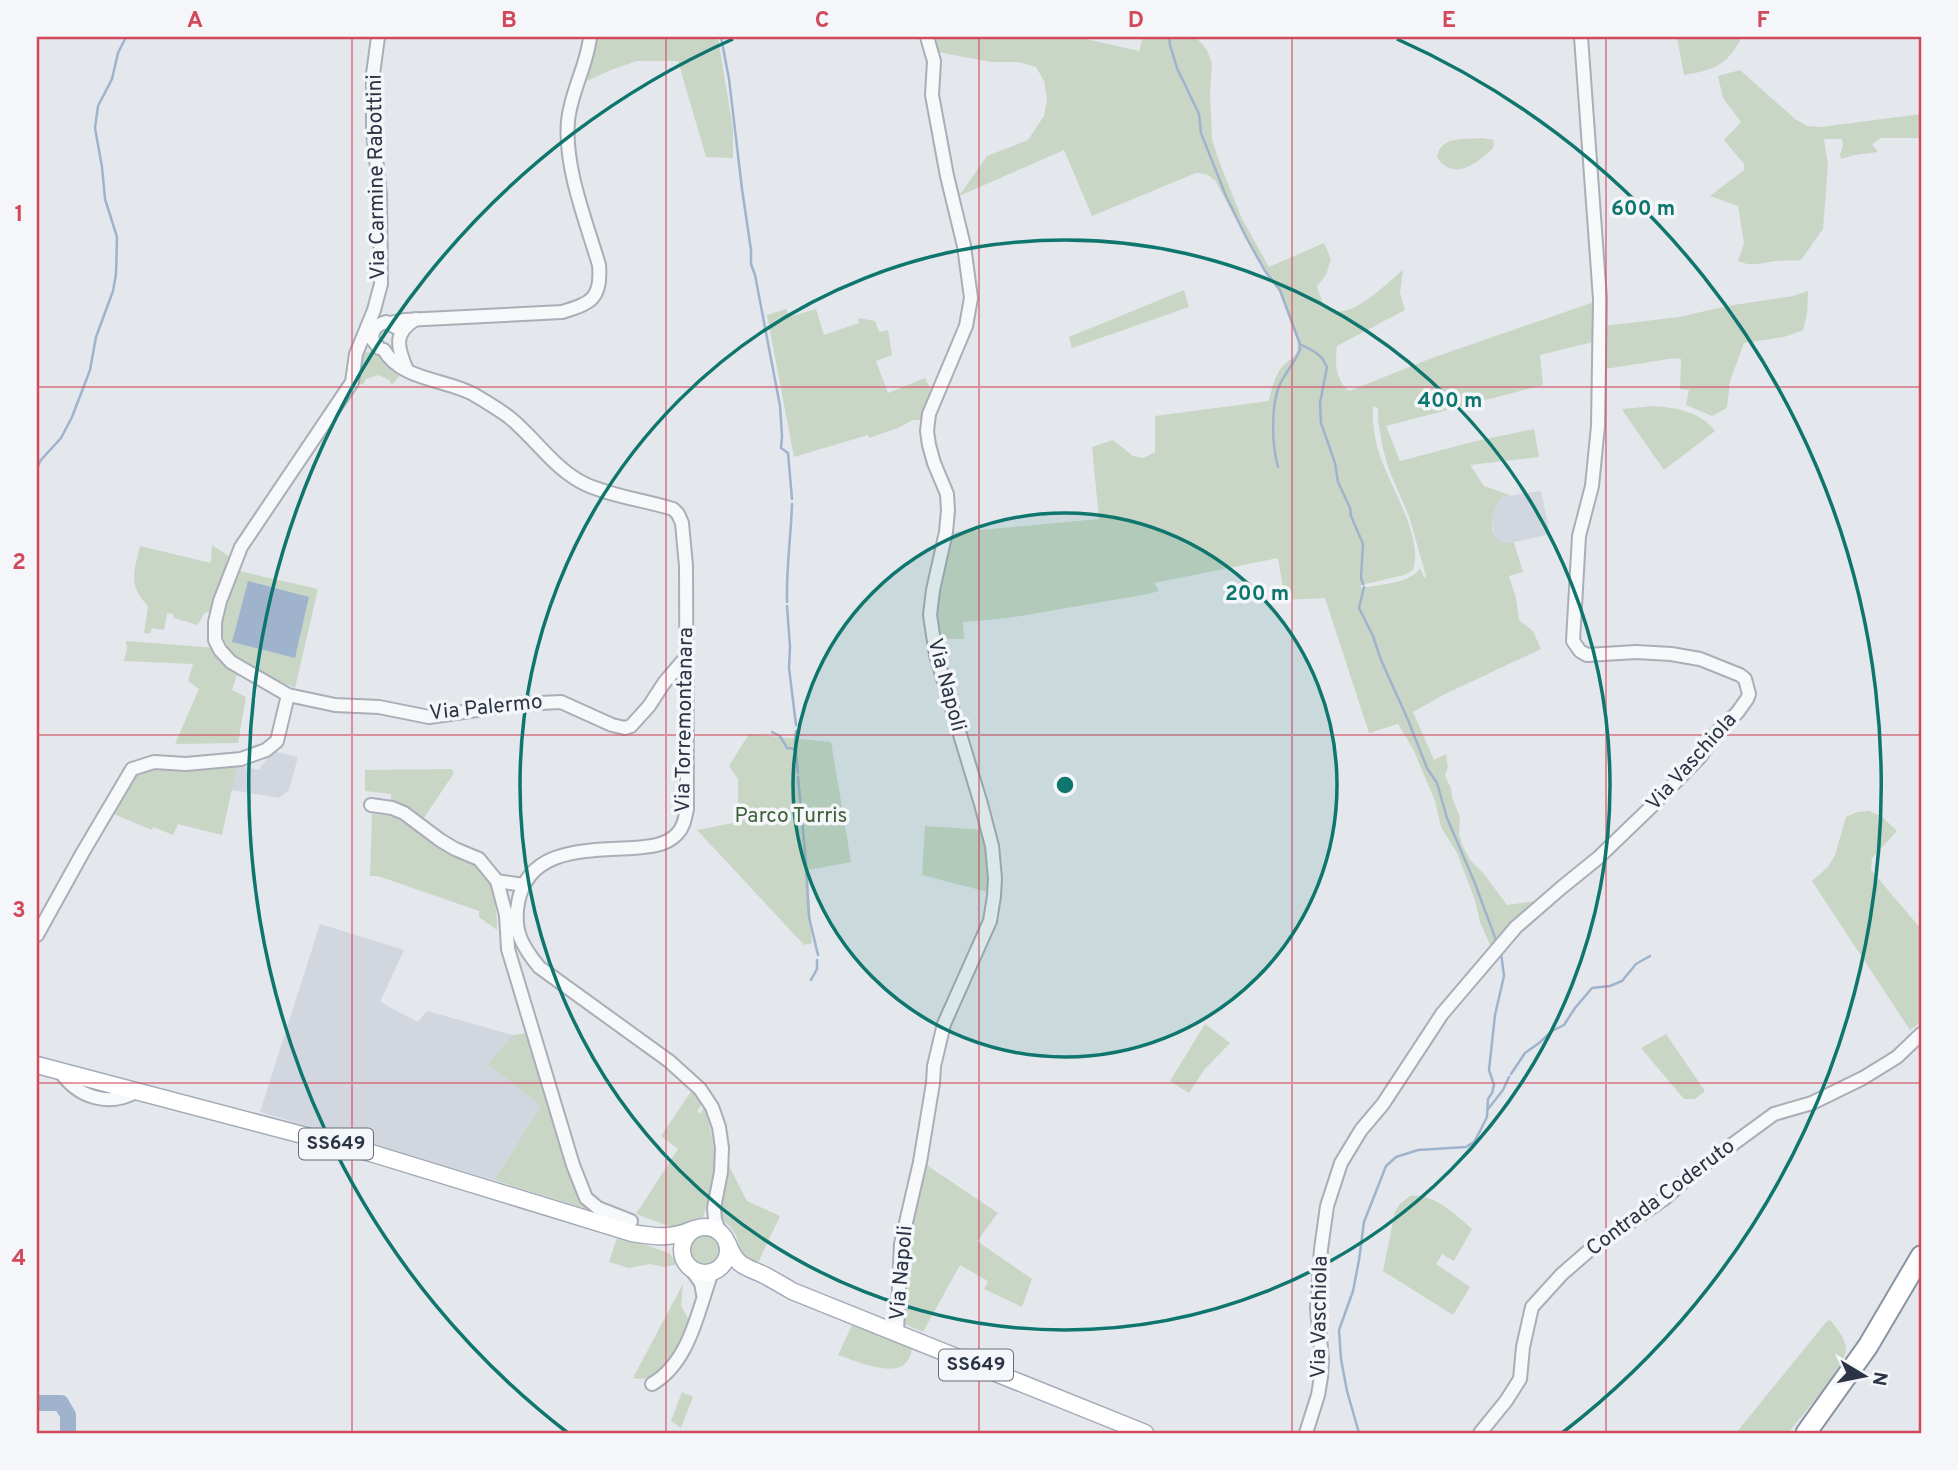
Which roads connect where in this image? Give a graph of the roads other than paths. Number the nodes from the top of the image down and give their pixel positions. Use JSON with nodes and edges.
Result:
{"nodes":[{"id":1,"x":378,"y":37,"type":"edge"},
{"id":2,"x":590,"y":37,"type":"edge"},
{"id":3,"x":927,"y":37,"type":"edge"},
{"id":4,"x":1581,"y":37,"type":"edge"},
{"id":5,"x":374,"y":310,"type":"junction"},
{"id":6,"x":393,"y":330,"type":"junction"},
{"id":7,"x":382,"y":349,"type":"junction"},
{"id":8,"x":356,"y":354,"type":"junction"},
{"id":9,"x":407,"y":370,"type":"junction"},
{"id":10,"x":687,"y":656,"type":"junction"},
{"id":11,"x":288,"y":695,"type":"junction"},
{"id":12,"x":371,"y":805,"type":"dead end"},
{"id":13,"x":497,"y":881,"type":"junction"},
{"id":14,"x":523,"y":885,"type":"junction"},
{"id":15,"x":511,"y":915,"type":"junction"},
{"id":16,"x":37,"y":934,"type":"edge"},
{"id":17,"x":1921,"y":1034,"type":"edge"},
{"id":18,"x":37,"y":1065,"type":"edge"},
{"id":19,"x":716,"y":1195,"type":"junction"},
{"id":20,"x":631,"y":1227,"type":"junction"},
{"id":21,"x":696,"y":1228,"type":"junction"},
{"id":22,"x":724,"y":1238,"type":"junction"},
{"id":23,"x":1921,"y":1256,"type":"edge"},
{"id":24,"x":689,"y":1266,"type":"junction"},
{"id":25,"x":713,"y":1272,"type":"junction"},
{"id":26,"x":1921,"y":1280,"type":"edge"},
{"id":27,"x":792,"y":1291,"type":"junction"},
{"id":28,"x":703,"y":1301,"type":"junction"},
{"id":29,"x":897,"y":1332,"type":"junction"},
{"id":30,"x":1873,"y":1349,"type":"junction"},
{"id":31,"x":652,"y":1384,"type":"dead end"},
{"id":32,"x":1144,"y":1433,"type":"edge"},
{"id":33,"x":1306,"y":1433,"type":"edge"},
{"id":34,"x":1479,"y":1433,"type":"edge"},
{"id":35,"x":1806,"y":1433,"type":"edge"},
{"id":36,"x":1821,"y":1433,"type":"edge"}],
"edges":[{"from":1,"to":5,"type":"street","name":"Via Carmine Rabottini"},
{"from":2,"to":6,"type":"street"},
{"from":3,"to":29,"type":"street","name":"Via Napoli"},
{"from":4,"to":33,"type":"street","name":"Via Vaschiola"},
{"from":5,"to":6,"type":"street"},
{"from":5,"to":8,"type":"street","name":"Via Carmine Rabottini"},
{"from":6,"to":7,"type":"street"},
{"from":6,"to":7,"type":"street"},
{"from":6,"to":9,"type":"street"},
{"from":7,"to":8,"type":"street"},
{"from":7,"to":9,"type":"street"},
{"from":8,"to":11,"type":"street","name":"Via Palermo"},
{"from":9,"to":10,"type":"street","name":"Via Torremontanara"},
{"from":10,"to":11,"type":"street","name":"Via Palermo"},
{"from":10,"to":14,"type":"street","name":"Via Torremontanara"},
{"from":11,"to":16,"type":"street"},
{"from":12,"to":13,"type":"street"},
{"from":13,"to":14,"type":"street"},
{"from":13,"to":15,"type":"street"},
{"from":14,"to":15,"type":"street"},
{"from":15,"to":19,"type":"street"},
{"from":15,"to":20,"type":"street"},
{"from":17,"to":34,"type":"street","name":"Contrada Coderuto"},
{"from":18,"to":20,"type":"main road","number":"SS649"},
{"from":19,"to":21,"type":"street"},
{"from":19,"to":22,"type":"street"},
{"from":20,"to":21,"type":"main road","number":"SS649"},
{"from":20,"to":24,"type":"main road","number":"SS649"},
{"from":21,"to":22,"type":"main road","number":"SS649"},
{"from":21,"to":24,"type":"main road"},
{"from":22,"to":25,"type":"main road"},
{"from":22,"to":27,"type":"main road","number":"SS649"},
{"from":23,"to":30,"type":"highway"},
{"from":24,"to":25,"type":"main road","number":"SS649"},
{"from":24,"to":28,"type":"street"},
{"from":25,"to":27,"type":"main road","number":"SS649"},
{"from":25,"to":28,"type":"street"},
{"from":26,"to":30,"type":"highway"},
{"from":27,"to":29,"type":"main road","number":"SS649"},
{"from":28,"to":31,"type":"street"},
{"from":29,"to":32,"type":"main road","number":"SS649"},
{"from":30,"to":35,"type":"highway"},
{"from":30,"to":36,"type":"highway"}]}
